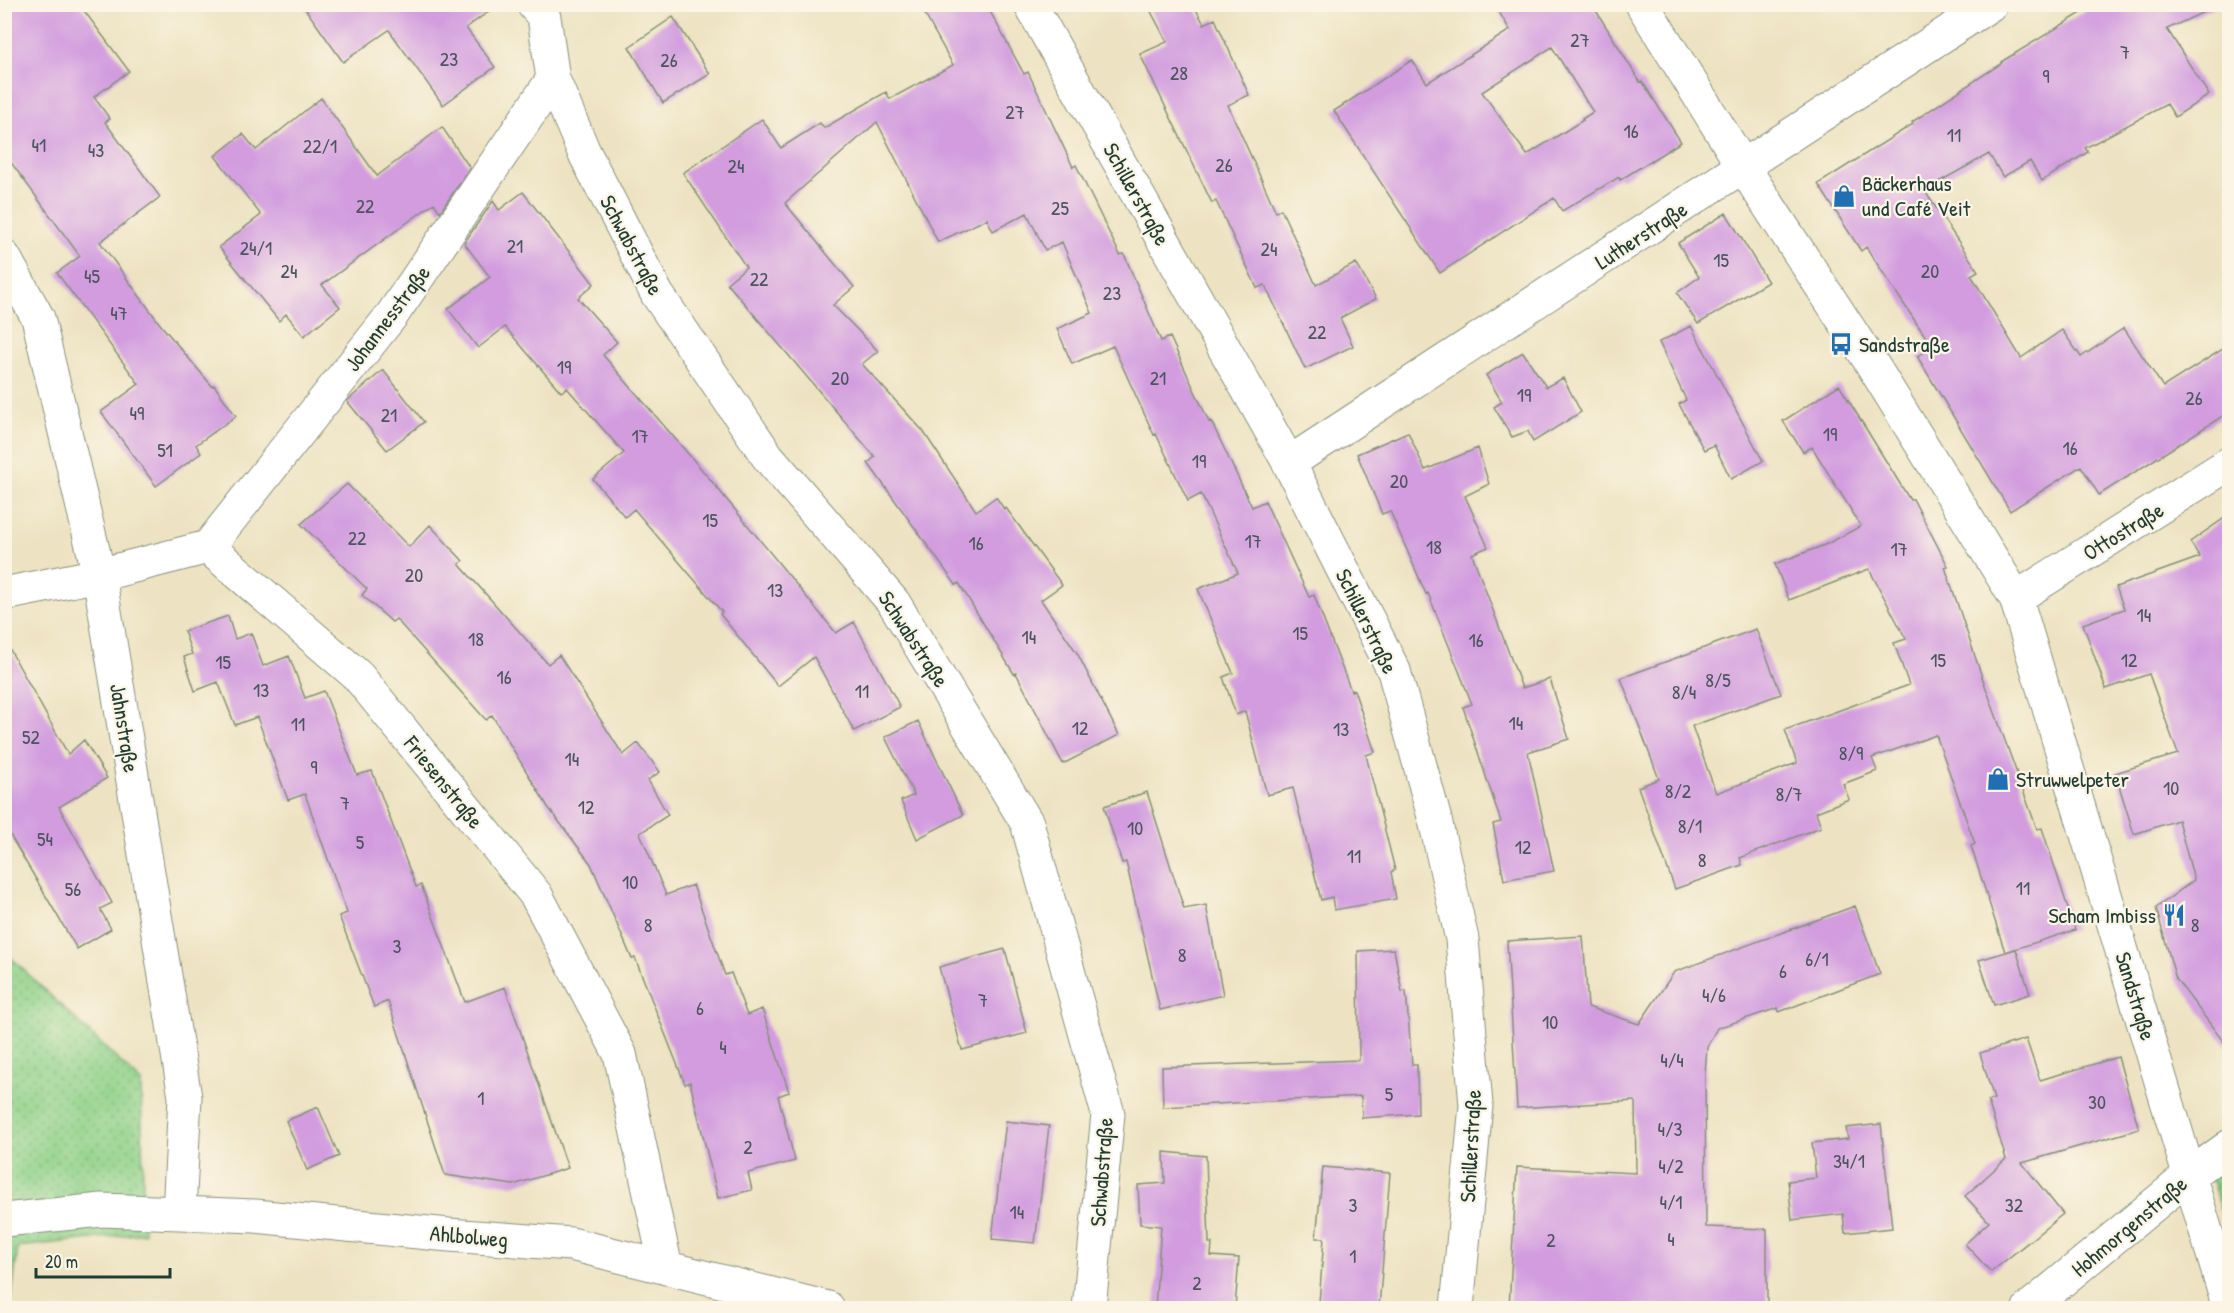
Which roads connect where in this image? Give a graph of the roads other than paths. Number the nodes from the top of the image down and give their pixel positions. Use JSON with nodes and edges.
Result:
{"nodes":[{"id":1,"x":1030,"y":4,"type":"edge"},
{"id":2,"x":1642,"y":4,"type":"edge"},
{"id":3,"x":1991,"y":4,"type":"edge"},
{"id":4,"x":545,"y":9,"type":"edge"},
{"id":5,"x":553,"y":79,"type":"junction"},
{"id":6,"x":1744,"y":168,"type":"junction"},
{"id":7,"x":4,"y":257,"type":"edge"},
{"id":8,"x":1289,"y":463,"type":"junction"},
{"id":9,"x":2229,"y":463,"type":"edge"},
{"id":10,"x":208,"y":547,"type":"junction"},
{"id":11,"x":99,"y":575,"type":"junction"},
{"id":12,"x":4,"y":594,"type":"edge"},
{"id":13,"x":2016,"y":598,"type":"junction"},
{"id":14,"x":2229,"y":1146,"type":"edge"},
{"id":15,"x":2190,"y":1176,"type":"junction"},
{"id":16,"x":179,"y":1213,"type":"junction"},
{"id":17,"x":4,"y":1220,"type":"edge"},
{"id":18,"x":666,"y":1268,"type":"junction"},
{"id":19,"x":828,"y":1308,"type":"edge"},
{"id":20,"x":1089,"y":1308,"type":"edge"},
{"id":21,"x":1457,"y":1308,"type":"edge"},
{"id":22,"x":2029,"y":1308,"type":"edge"},
{"id":23,"x":2229,"y":1308,"type":"edge"}],
"edges":[{"from":1,"to":8,"type":"street","name":"Schillerstraße"},
{"from":2,"to":6,"type":"street","name":"Sandstraße"},
{"from":3,"to":6,"type":"street","name":"Lutherstraße"},
{"from":4,"to":5,"type":"street","name":"Schwabstraße"},
{"from":5,"to":10,"type":"street","name":"Johannesstraße"},
{"from":5,"to":20,"type":"street","name":"Schwabstraße"},
{"from":6,"to":8,"type":"street","name":"Lutherstraße"},
{"from":6,"to":13,"type":"street","name":"Sandstraße"},
{"from":7,"to":11,"type":"street","name":"Jahnstraße"},
{"from":8,"to":21,"type":"street","name":"Schillerstraße"},
{"from":9,"to":13,"type":"street","name":"Ottostraße"},
{"from":10,"to":11,"type":"street"},
{"from":10,"to":18,"type":"street","name":"Friesenstraße"},
{"from":11,"to":12,"type":"street"},
{"from":11,"to":16,"type":"street","name":"Jahnstraße"},
{"from":13,"to":15,"type":"street","name":"Sandstraße"},
{"from":14,"to":15,"type":"street","name":"Hohmorgenstraße"},
{"from":15,"to":22,"type":"street","name":"Hohmorgenstraße"},
{"from":15,"to":23,"type":"street","name":"Sandstraße"},
{"from":16,"to":17,"type":"street","name":"Ahlbolweg"},
{"from":16,"to":18,"type":"street","name":"Ahlbolweg"},
{"from":18,"to":19,"type":"street","name":"Ahlbolweg"}]}
